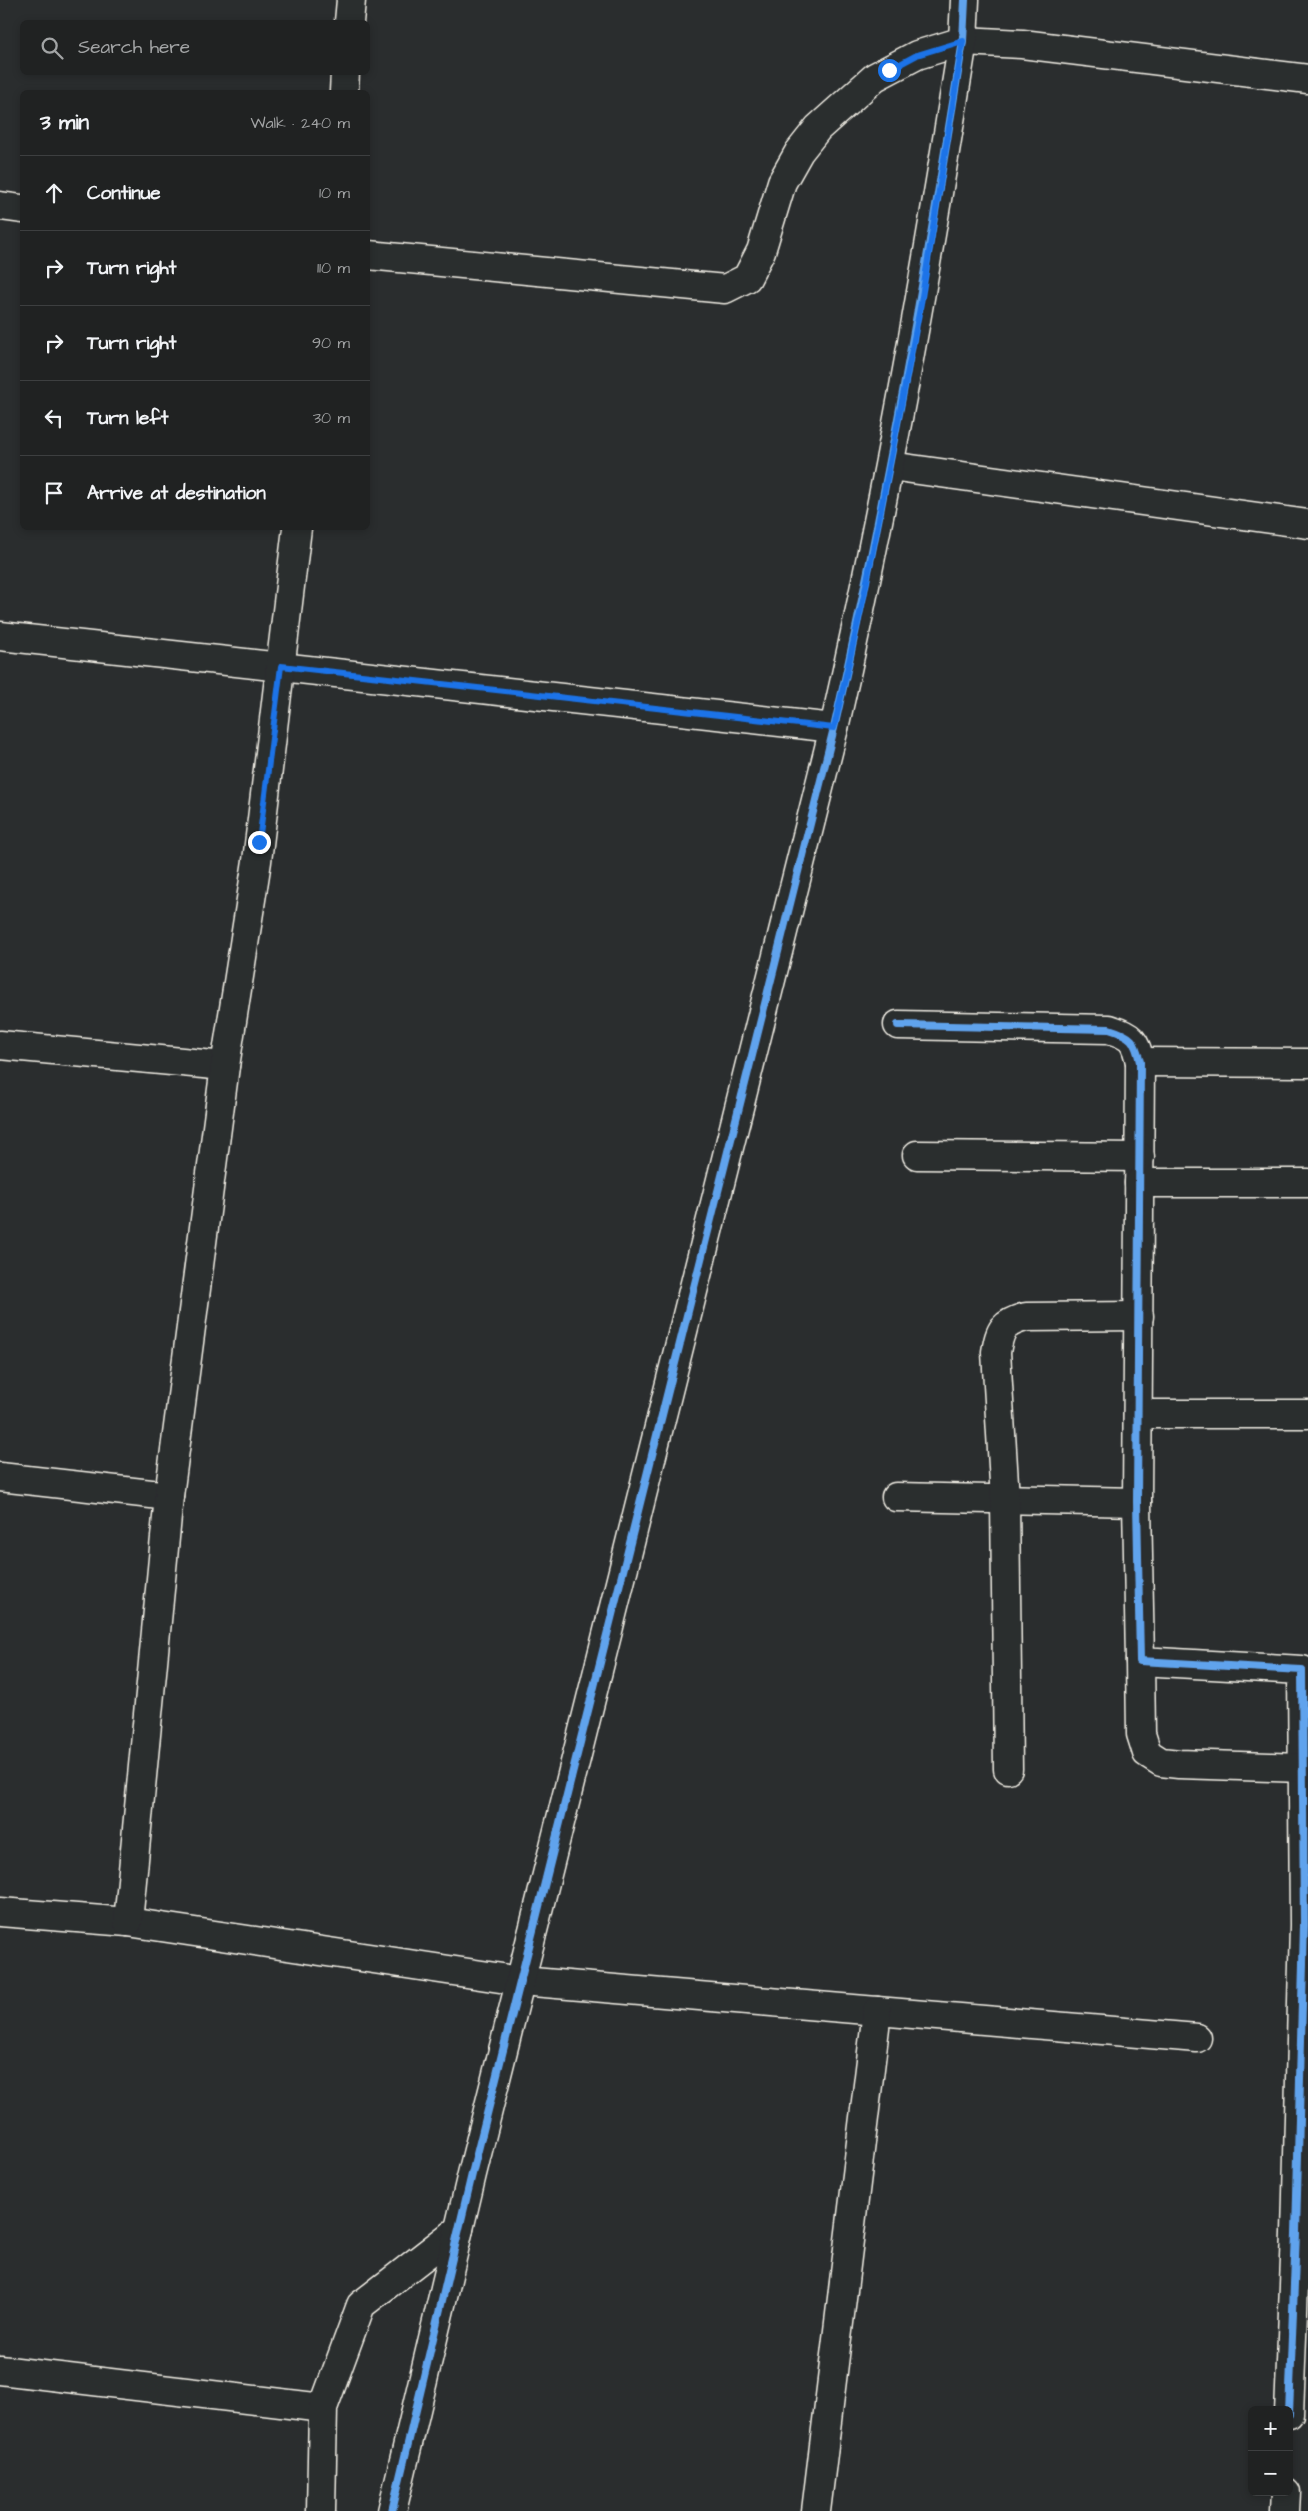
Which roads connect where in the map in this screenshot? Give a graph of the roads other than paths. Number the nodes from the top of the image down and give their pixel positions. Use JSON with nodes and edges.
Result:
{"nodes":[{"id":1,"x":351,"y":0,"type":"edge"},
{"id":2,"x":965,"y":0,"type":"edge"},
{"id":3,"x":349,"y":20,"type":"edge"},
{"id":4,"x":963,"y":41,"type":"junction"},
{"id":5,"x":345,"y":75,"type":"edge"},
{"id":6,"x":1308,"y":79,"type":"edge"},
{"id":7,"x":344,"y":90,"type":"edge"},
{"id":8,"x":0,"y":206,"type":"edge"},
{"id":9,"x":20,"y":209,"type":"edge"},
{"id":10,"x":370,"y":255,"type":"edge"},
{"id":11,"x":890,"y":466,"type":"junction"},
{"id":12,"x":1308,"y":524,"type":"edge"},
{"id":13,"x":297,"y":530,"type":"edge"},
{"id":14,"x":0,"y":636,"type":"edge"},
{"id":15,"x":281,"y":666,"type":"junction"},
{"id":16,"x":834,"y":728,"type":"junction"},
{"id":17,"x":898,"y":1025,"type":"dead end"},
{"id":18,"x":0,"y":1045,"type":"edge"},
{"id":19,"x":1140,"y":1062,"type":"junction"},
{"id":20,"x":1308,"y":1063,"type":"edge"},
{"id":21,"x":225,"y":1066,"type":"junction"},
{"id":22,"x":917,"y":1155,"type":"dead end"},
{"id":23,"x":1139,"y":1170,"type":"junction"},
{"id":24,"x":1308,"y":1183,"type":"edge"},
{"id":25,"x":1139,"y":1316,"type":"junction"},
{"id":26,"x":1138,"y":1414,"type":"junction"},
{"id":27,"x":1308,"y":1414,"type":"edge"},
{"id":28,"x":0,"y":1477,"type":"edge"},
{"id":29,"x":169,"y":1496,"type":"junction"},
{"id":30,"x":896,"y":1497,"type":"dead end"},
{"id":31,"x":1005,"y":1499,"type":"junction"},
{"id":32,"x":1137,"y":1502,"type":"junction"},
{"id":33,"x":1140,"y":1661,"type":"junction"},
{"id":34,"x":1305,"y":1670,"type":"edge"},
{"id":35,"x":1302,"y":1768,"type":"junction"},
{"id":36,"x":1008,"y":1769,"type":"dead end"},
{"id":37,"x":0,"y":1912,"type":"edge"},
{"id":38,"x":128,"y":1922,"type":"junction"},
{"id":39,"x":1306,"y":1925,"type":"edge"},
{"id":40,"x":521,"y":1981,"type":"junction"},
{"id":41,"x":877,"y":2011,"type":"junction"},
{"id":42,"x":1197,"y":2038,"type":"dead end"},
{"id":43,"x":459,"y":2229,"type":"junction"},
{"id":44,"x":1302,"y":2233,"type":"edge"},
{"id":45,"x":0,"y":2370,"type":"edge"},
{"id":46,"x":1290,"y":2406,"type":"edge"},
{"id":47,"x":323,"y":2408,"type":"junction"},
{"id":48,"x":1286,"y":2496,"type":"edge"},
{"id":49,"x":321,"y":2511,"type":"edge"},
{"id":50,"x":392,"y":2511,"type":"edge"},
{"id":51,"x":816,"y":2511,"type":"edge"},
{"id":52,"x":1285,"y":2511,"type":"edge"}],
"edges":[{"from":1,"to":3,"type":"street"},
{"from":2,"to":4,"type":"street"},
{"from":4,"to":6,"type":"street"},
{"from":4,"to":10,"type":"street"},
{"from":4,"to":11,"type":"street"},
{"from":5,"to":7,"type":"street"},
{"from":8,"to":9,"type":"street"},
{"from":11,"to":12,"type":"street"},
{"from":11,"to":16,"type":"street"},
{"from":13,"to":15,"type":"street"},
{"from":14,"to":15,"type":"street"},
{"from":15,"to":16,"type":"street"},
{"from":15,"to":21,"type":"street"},
{"from":16,"to":40,"type":"street"},
{"from":17,"to":19,"type":"street"},
{"from":18,"to":21,"type":"street"},
{"from":19,"to":20,"type":"street"},
{"from":19,"to":23,"type":"street"},
{"from":21,"to":29,"type":"street"},
{"from":22,"to":23,"type":"street"},
{"from":23,"to":24,"type":"street"},
{"from":23,"to":25,"type":"street"},
{"from":25,"to":26,"type":"street"},
{"from":25,"to":31,"type":"street"},
{"from":26,"to":27,"type":"street"},
{"from":26,"to":32,"type":"street"},
{"from":28,"to":29,"type":"street"},
{"from":29,"to":38,"type":"street"},
{"from":30,"to":31,"type":"street"},
{"from":31,"to":32,"type":"street"},
{"from":31,"to":36,"type":"street"},
{"from":32,"to":33,"type":"street"},
{"from":33,"to":34,"type":"street"},
{"from":33,"to":35,"type":"street"},
{"from":34,"to":35,"type":"street"},
{"from":35,"to":39,"type":"street"},
{"from":37,"to":38,"type":"street"},
{"from":38,"to":40,"type":"street"},
{"from":39,"to":44,"type":"street"},
{"from":40,"to":41,"type":"street"},
{"from":40,"to":43,"type":"street"},
{"from":41,"to":42,"type":"street"},
{"from":41,"to":51,"type":"street"},
{"from":43,"to":47,"type":"street"},
{"from":43,"to":50,"type":"street"},
{"from":44,"to":46,"type":"street"},
{"from":45,"to":47,"type":"street"},
{"from":47,"to":49,"type":"street"},
{"from":48,"to":52,"type":"street"}]}
